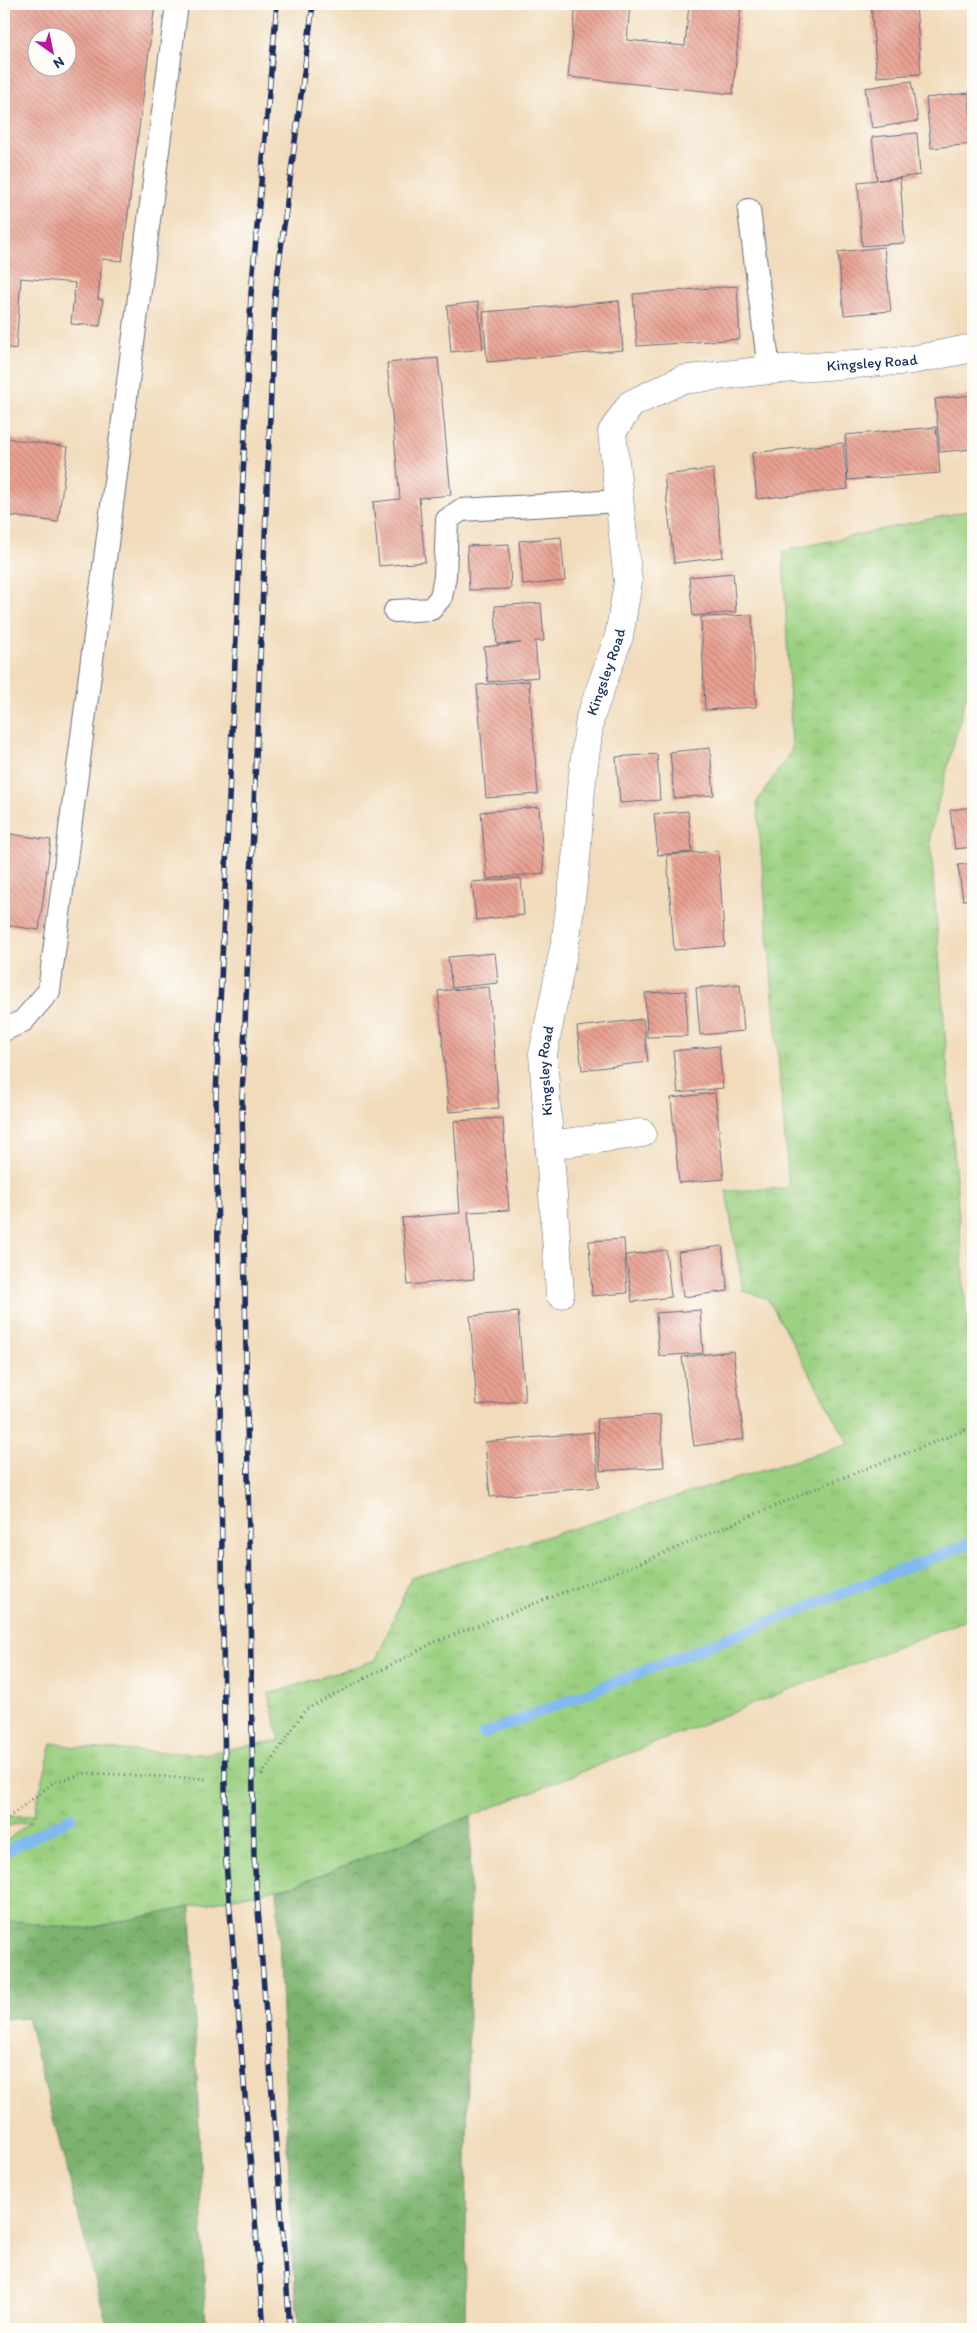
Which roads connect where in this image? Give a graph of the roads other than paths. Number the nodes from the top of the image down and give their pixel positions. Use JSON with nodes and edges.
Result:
{"nodes":[{"id":1,"x":177,"y":4,"type":"edge"},
{"id":2,"x":749,"y":210,"type":"dead end"},
{"id":3,"x":973,"y":348,"type":"edge"},
{"id":4,"x":769,"y":370,"type":"junction"},
{"id":5,"x":619,"y":501,"type":"junction"},
{"id":6,"x":395,"y":612,"type":"dead end"},
{"id":7,"x":4,"y":1030,"type":"edge"},
{"id":8,"x":642,"y":1133,"type":"dead end"},
{"id":9,"x":550,"y":1145,"type":"junction"},
{"id":10,"x":560,"y":1294,"type":"dead end"}],
"edges":[{"from":1,"to":7,"type":"lane"},
{"from":2,"to":4,"type":"lane"},
{"from":3,"to":4,"type":"street","name":"Kingsley Road"},
{"from":4,"to":5,"type":"street","name":"Kingsley Road"},
{"from":5,"to":6,"type":"lane"},
{"from":5,"to":9,"type":"street","name":"Kingsley Road"},
{"from":8,"to":9,"type":"street"},
{"from":9,"to":10,"type":"street","name":"Kingsley Road"}]}
